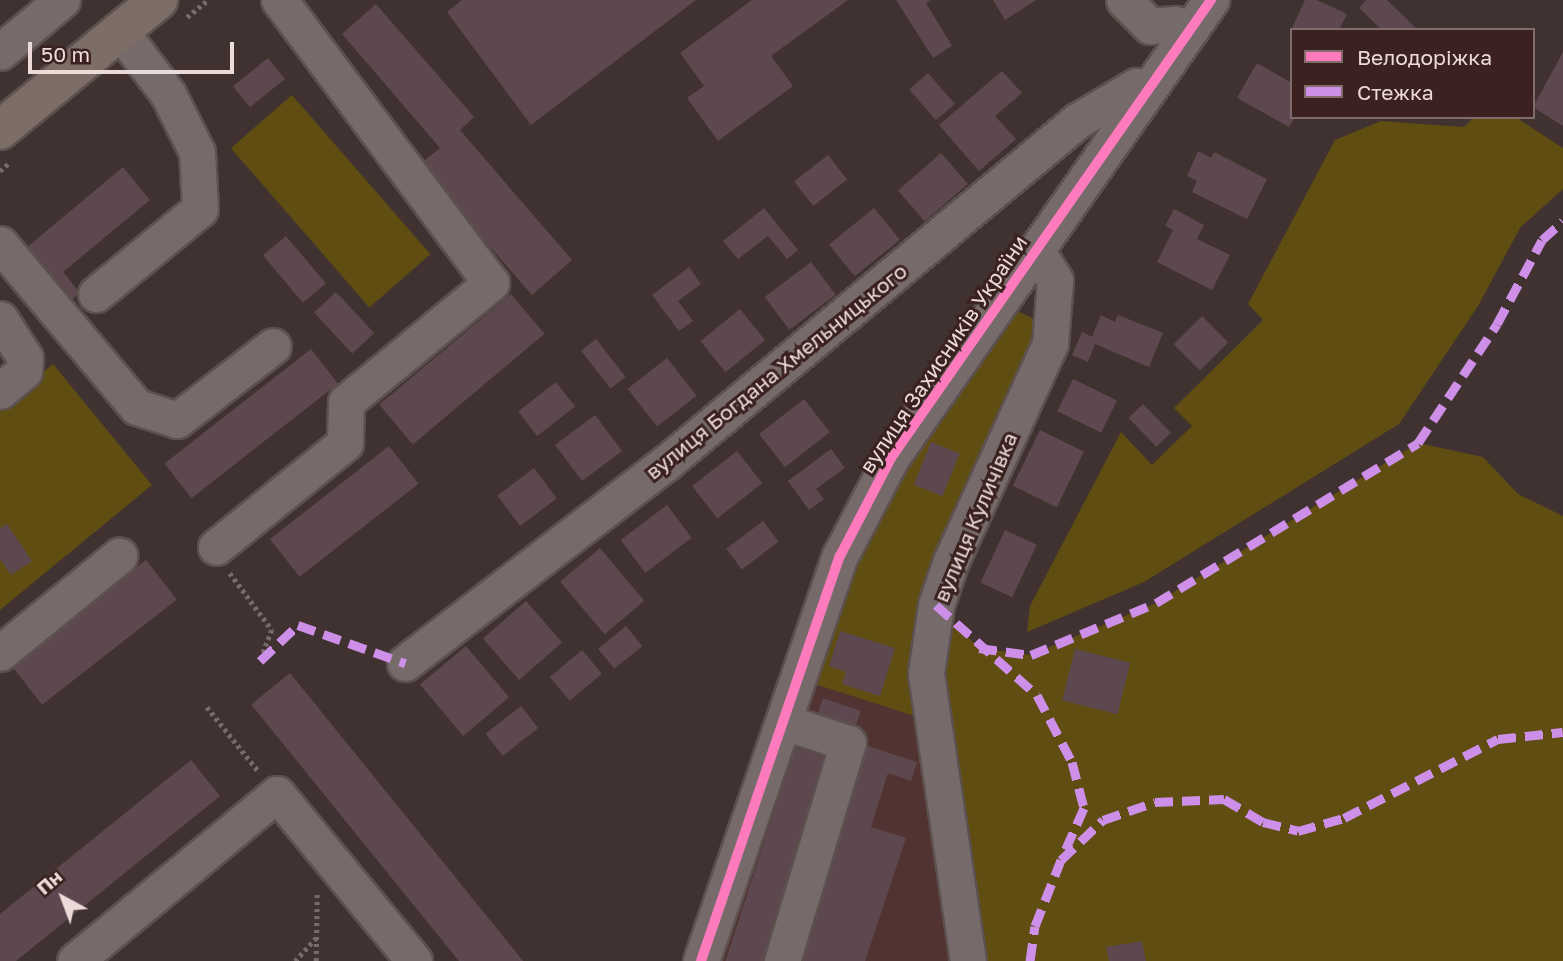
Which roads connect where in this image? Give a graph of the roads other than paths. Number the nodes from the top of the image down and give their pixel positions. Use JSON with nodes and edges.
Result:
{"nodes":[{"id":1,"x":62,"y":0,"type":"edge"},
{"id":2,"x":158,"y":0,"type":"edge"},
{"id":3,"x":279,"y":0,"type":"edge"},
{"id":4,"x":1124,"y":0,"type":"edge"},
{"id":5,"x":1211,"y":0,"type":"edge"},
{"id":6,"x":1191,"y":29,"type":"junction"},
{"id":7,"x":120,"y":31,"type":"junction"},
{"id":8,"x":0,"y":51,"type":"edge"},
{"id":9,"x":1149,"y":89,"type":"junction"},
{"id":10,"x":0,"y":130,"type":"edge"},
{"id":11,"x":0,"y":244,"type":"edge"},
{"id":12,"x":1036,"y":250,"type":"junction"},
{"id":13,"x":96,"y":294,"type":"dead end"},
{"id":14,"x":0,"y":319,"type":"edge"},
{"id":15,"x":273,"y":346,"type":"dead end"},
{"id":16,"x":0,"y":391,"type":"edge"},
{"id":17,"x":216,"y":547,"type":"road end"},
{"id":18,"x":119,"y":556,"type":"dead end"},
{"id":19,"x":0,"y":653,"type":"edge"},
{"id":20,"x":405,"y":663,"type":"dead end"},
{"id":21,"x":784,"y":722,"type":"junction"},
{"id":22,"x":75,"y":961,"type":"edge"},
{"id":23,"x":414,"y":961,"type":"edge"},
{"id":24,"x":701,"y":961,"type":"edge"},
{"id":25,"x":782,"y":961,"type":"edge"},
{"id":26,"x":968,"y":961,"type":"edge"}],
"edges":[{"from":1,"to":8,"type":"street"},
{"from":2,"to":7,"type":"highway"},
{"from":3,"to":17,"type":"street"},
{"from":4,"to":6,"type":"street"},
{"from":5,"to":6,"type":"street","name":"вулиця Захисників України"},
{"from":6,"to":9,"type":"street","name":"вулиця Захисників України"},
{"from":7,"to":10,"type":"highway"},
{"from":7,"to":13,"type":"street"},
{"from":9,"to":12,"type":"street","name":"вулиця Захисників України"},
{"from":9,"to":20,"type":"street","name":"вулиця Богдана Хмельницького"},
{"from":11,"to":15,"type":"street"},
{"from":12,"to":21,"type":"street","name":"вулиця Захисників України"},
{"from":12,"to":26,"type":"street","name":"вулиця Куличівка"},
{"from":14,"to":16,"type":"street"},
{"from":18,"to":19,"type":"street"},
{"from":21,"to":24,"type":"street","name":"вулиця Захисників України"},
{"from":21,"to":25,"type":"street"},
{"from":22,"to":23,"type":"street"}]}
